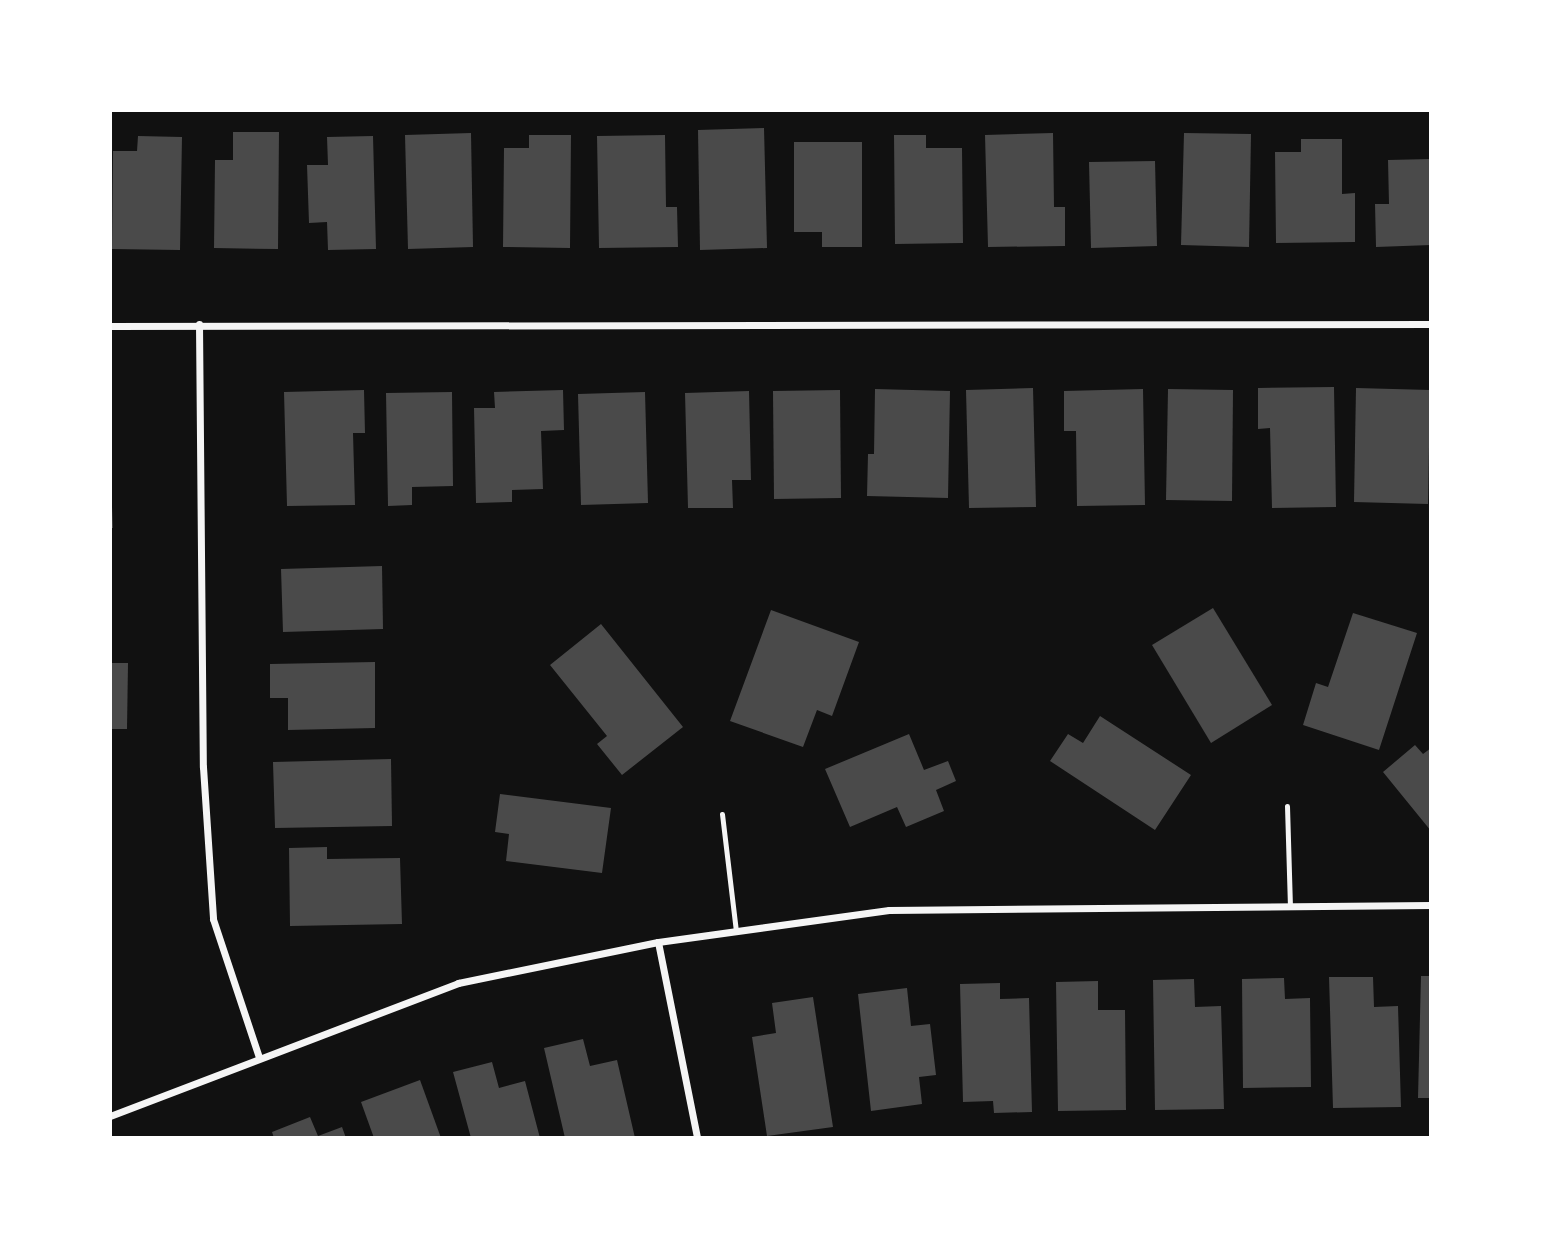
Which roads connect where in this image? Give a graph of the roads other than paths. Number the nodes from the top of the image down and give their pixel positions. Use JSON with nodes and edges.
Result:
{"nodes":[{"id":1,"x":198,"y":324,"type":"junction"},
{"id":2,"x":1431,"y":324,"type":"edge"},
{"id":3,"x":110,"y":326,"type":"edge"},
{"id":4,"x":1287,"y":806,"type":"dead end"},
{"id":5,"x":722,"y":814,"type":"dead end"},
{"id":6,"x":1431,"y":905,"type":"edge"},
{"id":7,"x":1290,"y":906,"type":"junction"},
{"id":8,"x":736,"y":931,"type":"junction"},
{"id":9,"x":657,"y":942,"type":"junction"},
{"id":10,"x":259,"y":1057,"type":"junction"},
{"id":11,"x":110,"y":1116,"type":"edge"},
{"id":12,"x":697,"y":1138,"type":"edge"}],
"edges":[{"from":1,"to":2,"type":"street"},
{"from":1,"to":3,"type":"street"},
{"from":1,"to":10,"type":"street"},
{"from":4,"to":7,"type":"lane"},
{"from":5,"to":8,"type":"lane"},
{"from":6,"to":7,"type":"street"},
{"from":7,"to":8,"type":"street"},
{"from":8,"to":9,"type":"street"},
{"from":9,"to":10,"type":"street"},
{"from":9,"to":12,"type":"street"},
{"from":10,"to":11,"type":"street"}]}
